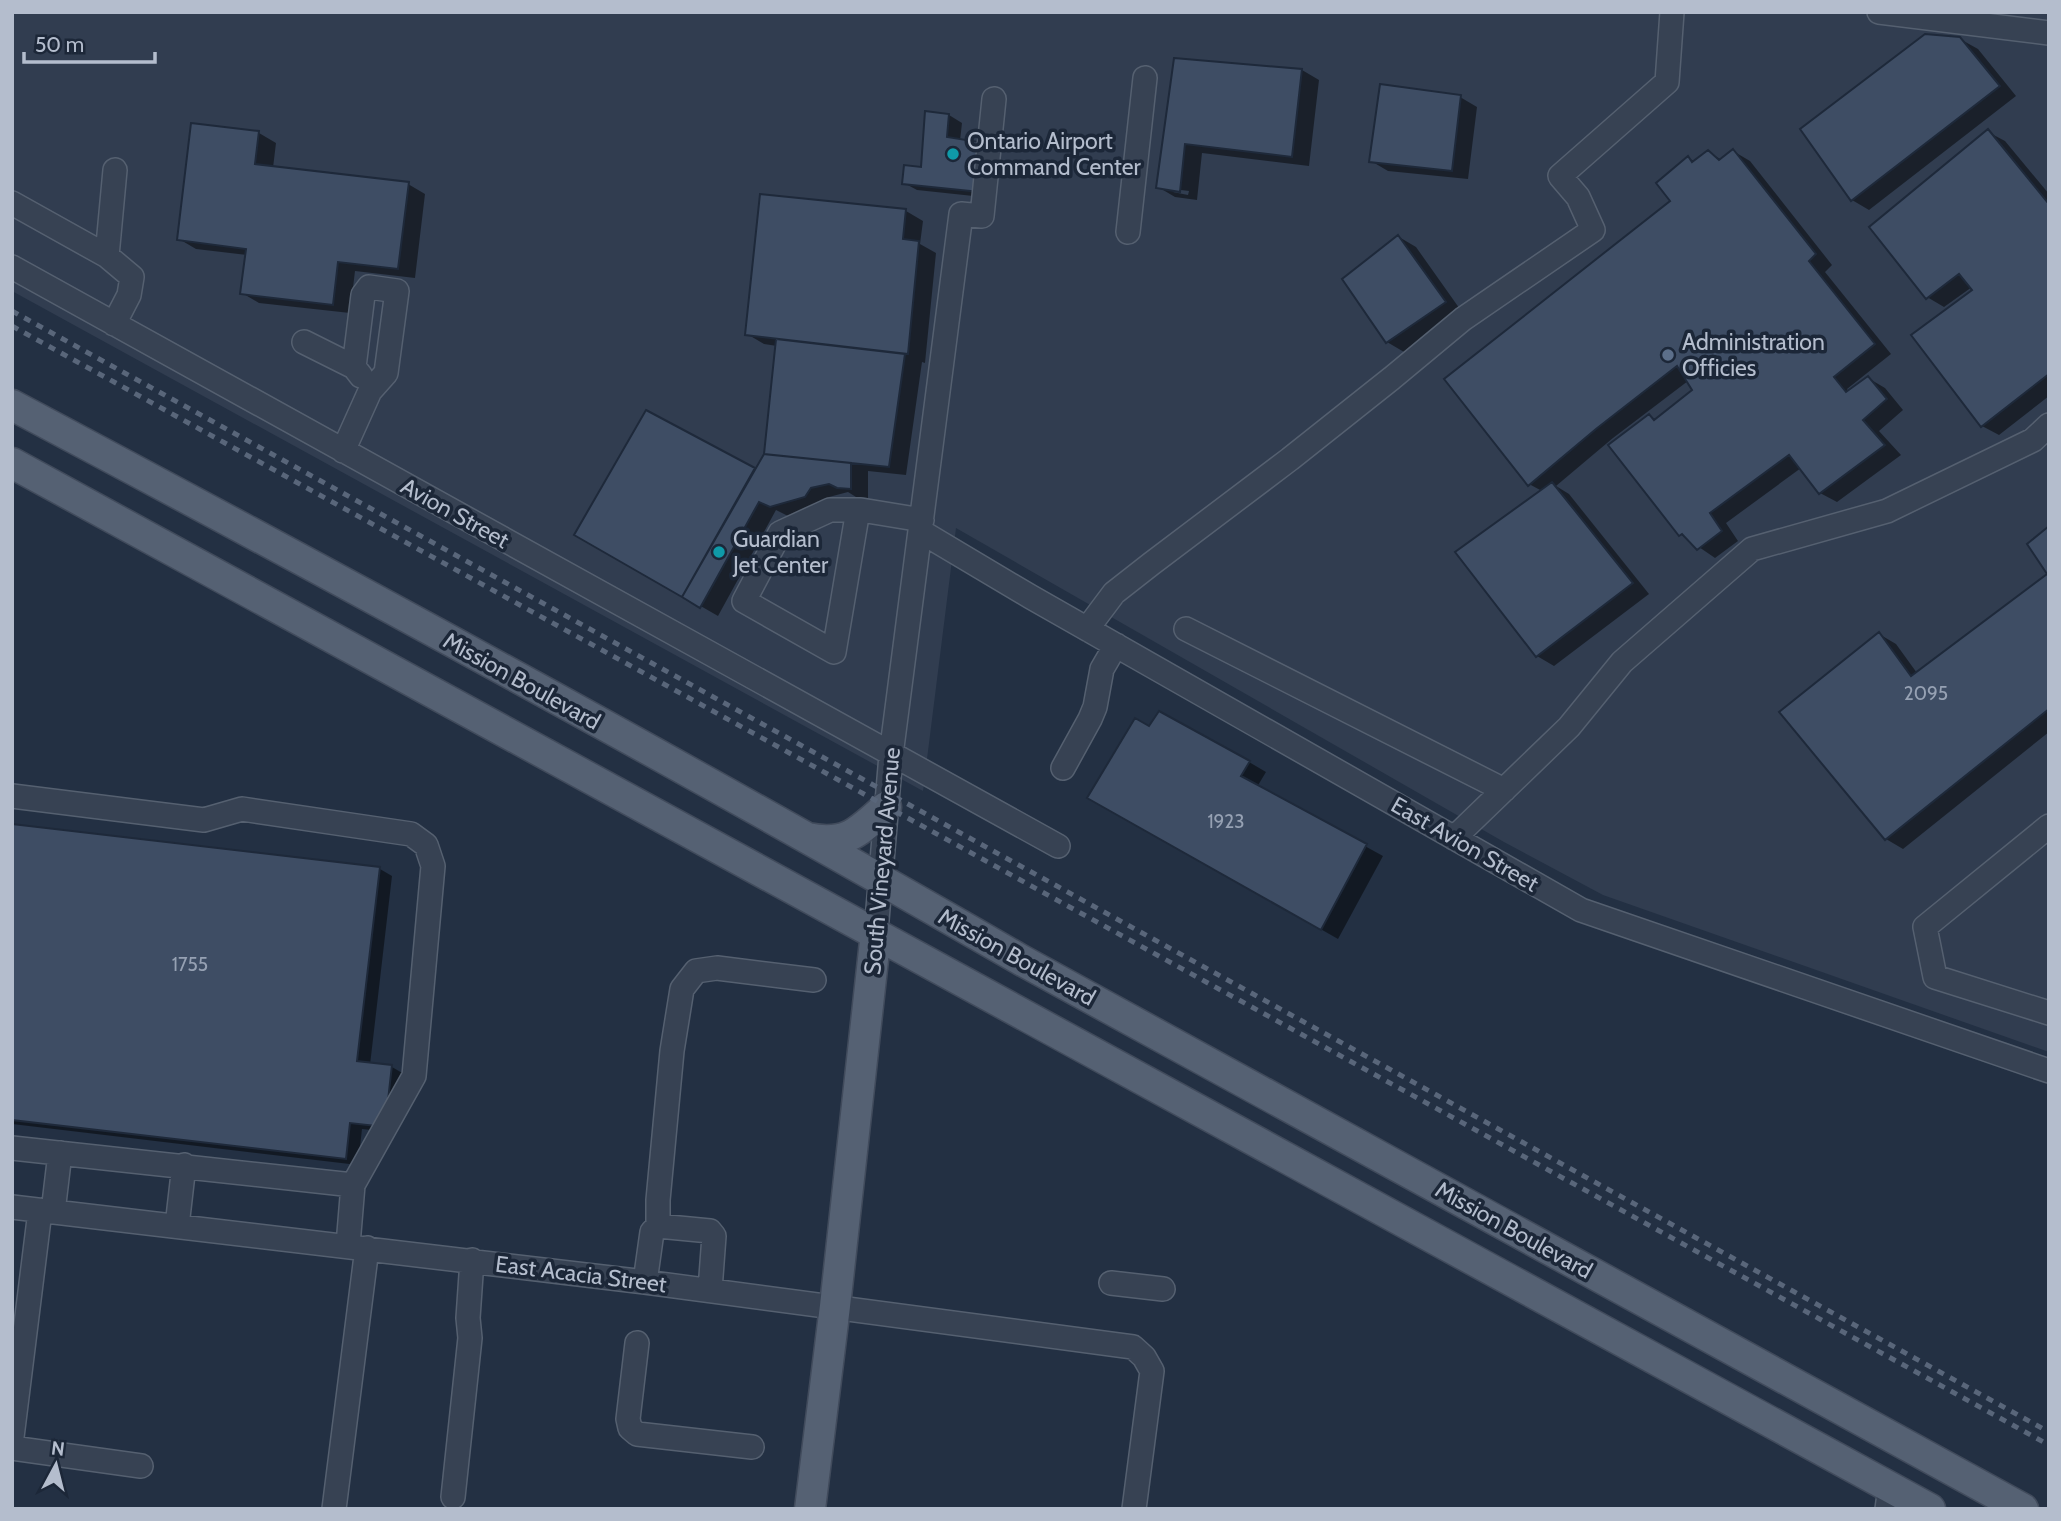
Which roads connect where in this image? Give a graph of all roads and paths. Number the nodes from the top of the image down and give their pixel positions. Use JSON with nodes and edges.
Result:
{"nodes":[{"id":1,"x":1672,"y":12,"type":"edge"},
{"id":2,"x":1880,"y":12,"type":"edge"},
{"id":3,"x":2049,"y":33,"type":"edge"},
{"id":4,"x":1145,"y":78,"type":"dead end"},
{"id":5,"x":994,"y":99,"type":"dead end"},
{"id":6,"x":115,"y":170,"type":"dead end"},
{"id":7,"x":12,"y":203,"type":"edge"},
{"id":8,"x":1128,"y":232,"type":"dead end"},
{"id":9,"x":107,"y":256,"type":"junction"},
{"id":10,"x":15,"y":269,"type":"edge"},
{"id":11,"x":114,"y":324,"type":"junction"},
{"id":12,"x":304,"y":342,"type":"dead end"},
{"id":13,"x":354,"y":367,"type":"junction"},
{"id":14,"x":370,"y":391,"type":"junction"},
{"id":15,"x":12,"y":405,"type":"edge"},
{"id":16,"x":2049,"y":425,"type":"edge"},
{"id":17,"x":343,"y":451,"type":"junction"},
{"id":18,"x":12,"y":463,"type":"edge"},
{"id":19,"x":858,"y":510,"type":"junction"},
{"id":20,"x":921,"y":525,"type":"junction"},
{"id":21,"x":1087,"y":629,"type":"junction"},
{"id":22,"x":1186,"y":629,"type":"dead end"},
{"id":23,"x":1116,"y":645,"type":"junction"},
{"id":24,"x":891,"y":755,"type":"junction"},
{"id":25,"x":1063,"y":768,"type":"dead end"},
{"id":26,"x":1504,"y":790,"type":"junction"},
{"id":27,"x":12,"y":796,"type":"edge"},
{"id":28,"x":886,"y":807,"type":"junction"},
{"id":29,"x":2049,"y":826,"type":"edge"},
{"id":30,"x":805,"y":837,"type":"junction"},
{"id":31,"x":1454,"y":838,"type":"junction"},
{"id":32,"x":1058,"y":846,"type":"dead end"},
{"id":33,"x":879,"y":878,"type":"junction"},
{"id":34,"x":876,"y":932,"type":"junction"},
{"id":35,"x":814,"y":980,"type":"dead end"},
{"id":36,"x":2049,"y":1013,"type":"edge"},
{"id":37,"x":2049,"y":1071,"type":"edge"},
{"id":38,"x":12,"y":1149,"type":"edge"},
{"id":39,"x":60,"y":1153,"type":"junction"},
{"id":40,"x":184,"y":1165,"type":"junction"},
{"id":41,"x":353,"y":1185,"type":"junction"},
{"id":42,"x":12,"y":1208,"type":"edge"},
{"id":43,"x":46,"y":1211,"type":"junction"},
{"id":44,"x":177,"y":1226,"type":"junction"},
{"id":45,"x":657,"y":1226,"type":"junction"},
{"id":46,"x":357,"y":1247,"type":"junction"},
{"id":47,"x":472,"y":1260,"type":"junction"},
{"id":48,"x":645,"y":1282,"type":"junction"},
{"id":49,"x":1111,"y":1283,"type":"dead end"},
{"id":50,"x":1163,"y":1289,"type":"dead end"},
{"id":51,"x":710,"y":1290,"type":"junction"},
{"id":52,"x":835,"y":1306,"type":"junction"},
{"id":53,"x":637,"y":1343,"type":"dead end"},
{"id":54,"x":12,"y":1437,"type":"edge"},
{"id":55,"x":755,"y":1446,"type":"dead end"},
{"id":56,"x":12,"y":1448,"type":"edge"},
{"id":57,"x":141,"y":1466,"type":"dead end"},
{"id":58,"x":453,"y":1497,"type":"dead end"},
{"id":59,"x":1888,"y":1498,"type":"edge"},
{"id":60,"x":334,"y":1509,"type":"edge"},
{"id":61,"x":810,"y":1509,"type":"edge"},
{"id":62,"x":1134,"y":1509,"type":"edge"},
{"id":63,"x":1930,"y":1509,"type":"edge"},
{"id":64,"x":2022,"y":1509,"type":"edge"}],
"edges":[{"from":1,"to":21,"type":"street"},
{"from":2,"to":3,"type":"street"},
{"from":4,"to":8,"type":"street"},
{"from":5,"to":20,"type":"street","name":"South Vineyard Avenue"},
{"from":6,"to":9,"type":"street"},
{"from":7,"to":9,"type":"street"},
{"from":9,"to":11,"type":"street"},
{"from":10,"to":11,"type":"street","name":"Avion Street"},
{"from":11,"to":17,"type":"street","name":"Avion Street"},
{"from":12,"to":13,"type":"street"},
{"from":13,"to":14,"type":"street"},
{"from":13,"to":14,"type":"street"},
{"from":14,"to":17,"type":"street"},
{"from":15,"to":30,"type":"main road","name":"Mission Boulevard"},
{"from":16,"to":26,"type":"street"},
{"from":17,"to":24,"type":"street","name":"Avion Street"},
{"from":18,"to":34,"type":"main road","name":"Mission Boulevard"},
{"from":19,"to":19,"type":"street"},
{"from":19,"to":20,"type":"street"},
{"from":20,"to":21,"type":"street","name":"East Avion Street"},
{"from":20,"to":24,"type":"street","name":"South Vineyard Avenue"},
{"from":21,"to":23,"type":"street","name":"East Avion Street"},
{"from":22,"to":26,"type":"street"},
{"from":23,"to":25,"type":"street"},
{"from":23,"to":31,"type":"street","name":"East Avion Street"},
{"from":24,"to":28,"type":"street","name":"South Vineyard Avenue"},
{"from":24,"to":32,"type":"street","name":"Avion Street"},
{"from":26,"to":31,"type":"street"},
{"from":27,"to":41,"type":"street"},
{"from":28,"to":30,"type":"main road"},
{"from":28,"to":33,"type":"street","name":"South Vineyard Avenue"},
{"from":29,"to":36,"type":"street"},
{"from":30,"to":33,"type":"main road","name":"Mission Boulevard"},
{"from":31,"to":37,"type":"street","name":"East Avion Street"},
{"from":33,"to":34,"type":"street","name":"South Vineyard Avenue"},
{"from":33,"to":64,"type":"main road","name":"Mission Boulevard"},
{"from":34,"to":52,"type":"main road","name":"South Vineyard Avenue"},
{"from":34,"to":59,"type":"main road","name":"Mission Boulevard"},
{"from":35,"to":45,"type":"street"},
{"from":38,"to":39,"type":"street"},
{"from":39,"to":40,"type":"street"},
{"from":39,"to":43,"type":"street"},
{"from":40,"to":41,"type":"street"},
{"from":40,"to":44,"type":"street"},
{"from":41,"to":46,"type":"street"},
{"from":42,"to":43,"type":"street","name":"East Acacia Street"},
{"from":43,"to":44,"type":"street","name":"East Acacia Street"},
{"from":43,"to":54,"type":"street"},
{"from":44,"to":46,"type":"street","name":"East Acacia Street"},
{"from":45,"to":48,"type":"street"},
{"from":45,"to":51,"type":"street"},
{"from":46,"to":47,"type":"street","name":"East Acacia Street"},
{"from":46,"to":60,"type":"street"},
{"from":47,"to":48,"type":"street","name":"East Acacia Street"},
{"from":47,"to":58,"type":"street"},
{"from":48,"to":51,"type":"street","name":"East Acacia Street"},
{"from":49,"to":50,"type":"street"},
{"from":51,"to":52,"type":"street","name":"East Acacia Street"},
{"from":52,"to":61,"type":"main road","name":"South Vineyard Avenue"},
{"from":52,"to":62,"type":"street","name":"East Acacia Street"},
{"from":53,"to":55,"type":"street"},
{"from":56,"to":57,"type":"street"},
{"from":59,"to":63,"type":"main road","name":"Mission Boulevard"}]}
